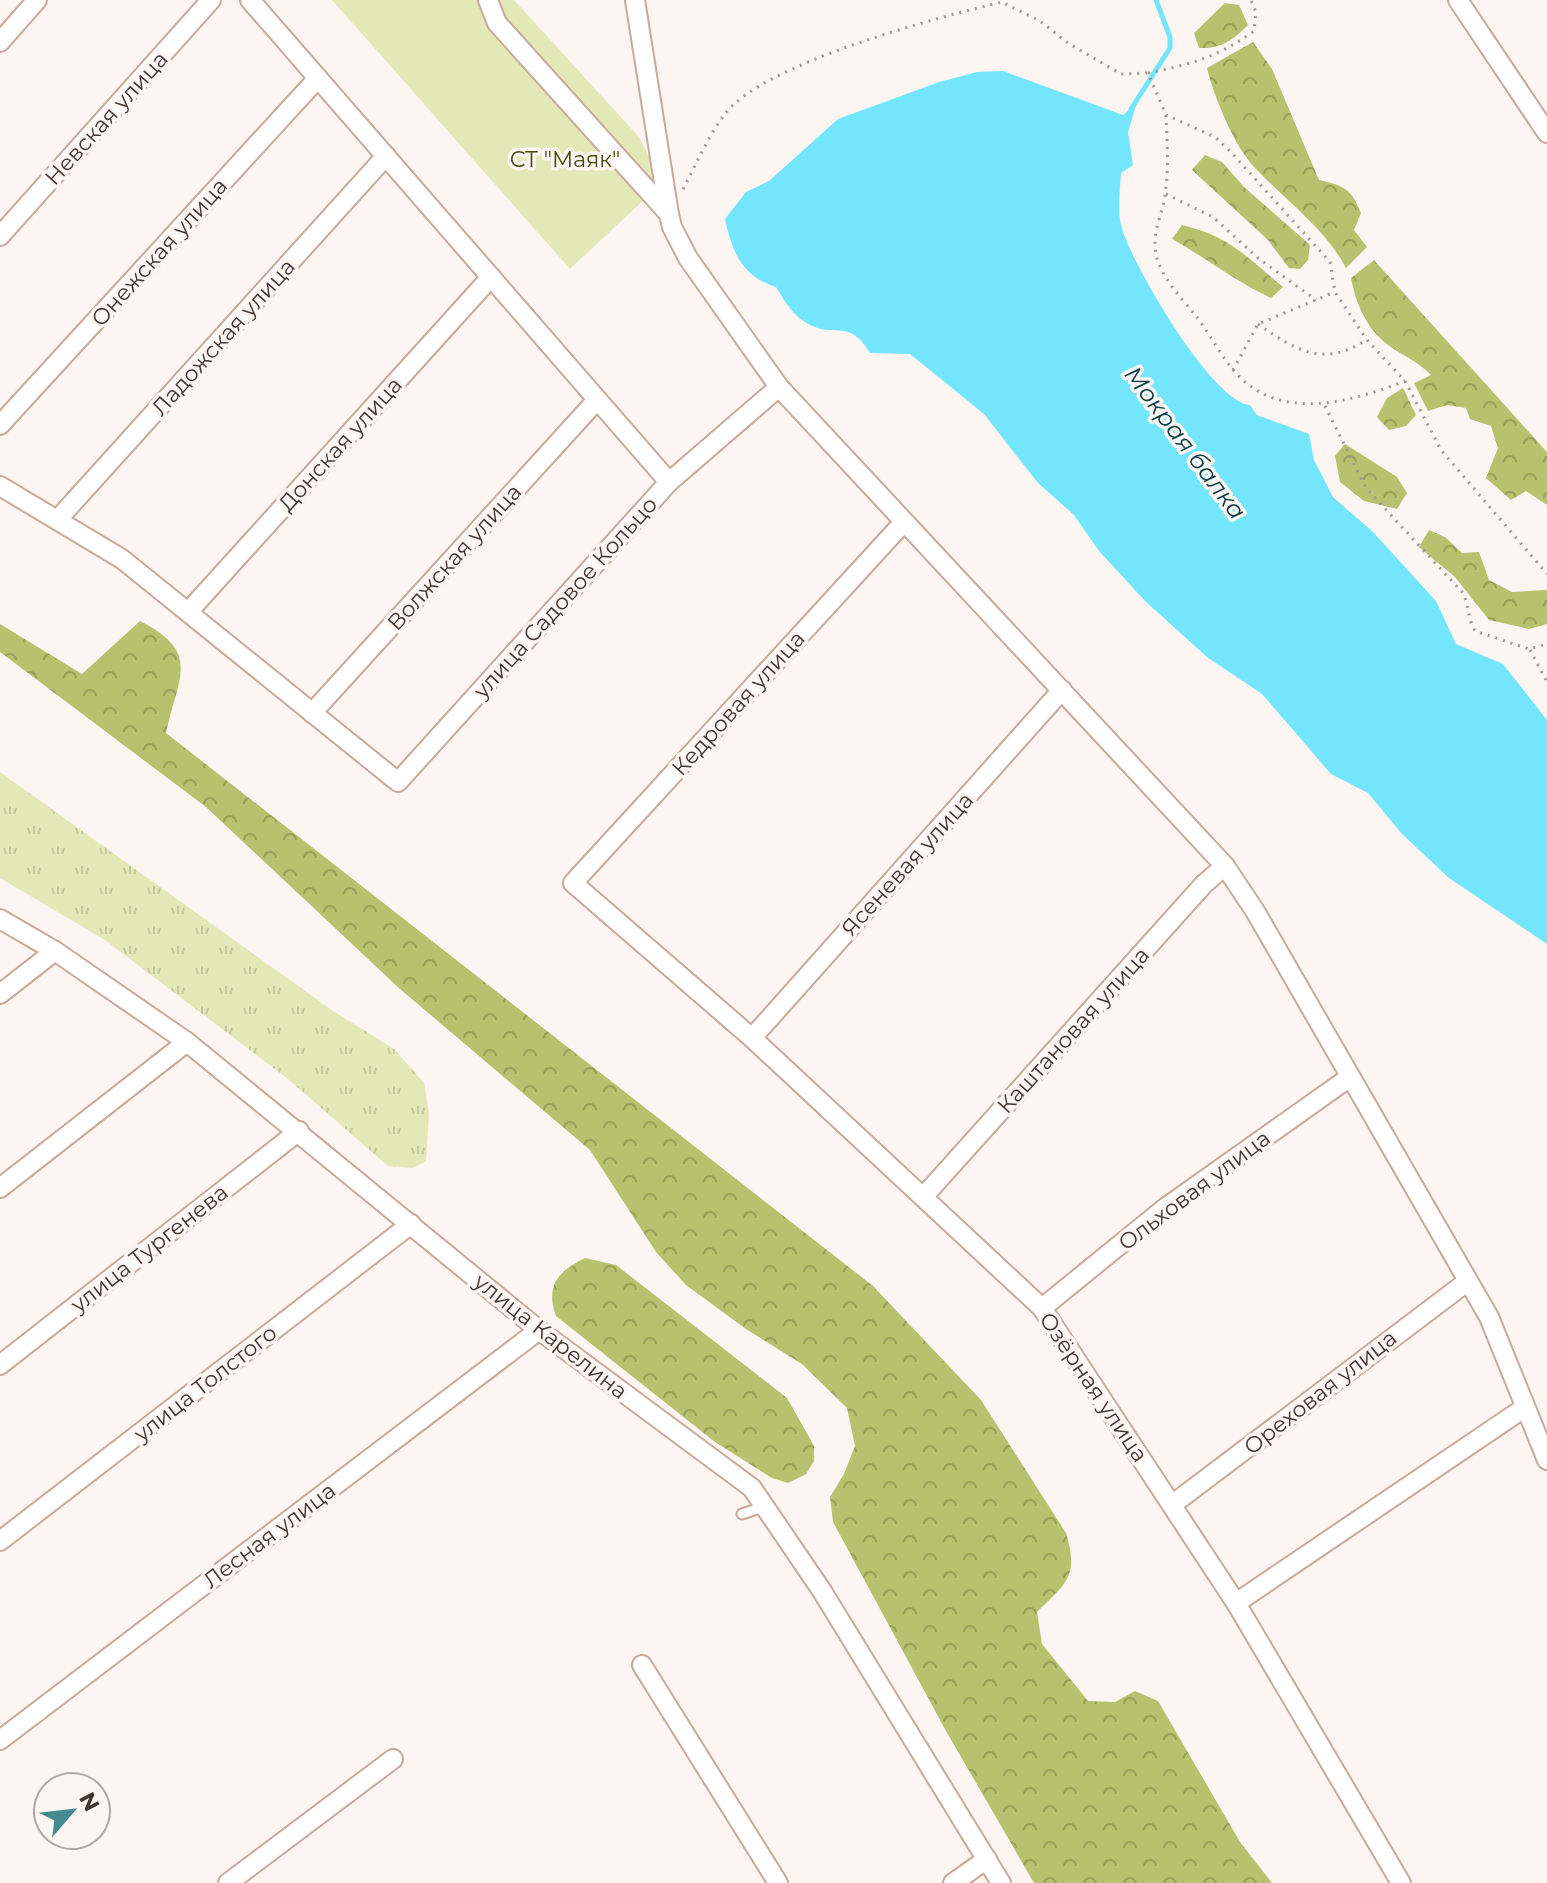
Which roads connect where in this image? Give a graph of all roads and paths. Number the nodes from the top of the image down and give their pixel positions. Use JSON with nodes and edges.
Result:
{"nodes":[{"id":1,"x":37,"y":0,"type":"edge"},
{"id":2,"x":211,"y":0,"type":"edge"},
{"id":3,"x":250,"y":0,"type":"edge"},
{"id":4,"x":488,"y":0,"type":"edge"},
{"id":5,"x":635,"y":0,"type":"edge"},
{"id":6,"x":1251,"y":0,"type":"edge"},
{"id":7,"x":1458,"y":0,"type":"edge"},
{"id":8,"x":0,"y":42,"type":"edge"},
{"id":9,"x":1148,"y":73,"type":"junction"},
{"id":10,"x":318,"y":78,"type":"junction"},
{"id":11,"x":1166,"y":115,"type":"junction"},
{"id":12,"x":1547,"y":133,"type":"edge"},
{"id":13,"x":386,"y":156,"type":"junction"},
{"id":14,"x":1166,"y":194,"type":"junction"},
{"id":15,"x":669,"y":214,"type":"junction"},
{"id":16,"x":0,"y":236,"type":"edge"},
{"id":17,"x":491,"y":277,"type":"junction"},
{"id":18,"x":1335,"y":292,"type":"junction"},
{"id":19,"x":1316,"y":300,"type":"junction"},
{"id":20,"x":1258,"y":324,"type":"junction"},
{"id":21,"x":1367,"y":340,"type":"junction"},
{"id":22,"x":1233,"y":371,"type":"junction"},
{"id":23,"x":1405,"y":381,"type":"junction"},
{"id":24,"x":779,"y":387,"type":"junction"},
{"id":25,"x":596,"y":401,"type":"junction"},
{"id":26,"x":1325,"y":406,"type":"junction"},
{"id":27,"x":0,"y":425,"type":"edge"},
{"id":28,"x":669,"y":482,"type":"junction"},
{"id":29,"x":0,"y":486,"type":"edge"},
{"id":30,"x":59,"y":518,"type":"junction"},
{"id":31,"x":903,"y":523,"type":"junction"},
{"id":32,"x":1547,"y":574,"type":"edge"},
{"id":33,"x":189,"y":611,"type":"junction"},
{"id":34,"x":1547,"y":644,"type":"edge"},
{"id":35,"x":1529,"y":649,"type":"junction"},
{"id":36,"x":1547,"y":682,"type":"edge"},
{"id":37,"x":1062,"y":690,"type":"junction"},
{"id":38,"x":312,"y":713,"type":"junction"},
{"id":39,"x":1225,"y":866,"type":"junction"},
{"id":40,"x":573,"y":883,"type":"joint"},
{"id":41,"x":0,"y":919,"type":"edge"},
{"id":42,"x":55,"y":951,"type":"junction"},
{"id":43,"x":0,"y":994,"type":"edge"},
{"id":44,"x":752,"y":1038,"type":"junction"},
{"id":45,"x":187,"y":1042,"type":"junction"},
{"id":46,"x":1350,"y":1077,"type":"junction"},
{"id":47,"x":299,"y":1131,"type":"junction"},
{"id":48,"x":0,"y":1188,"type":"edge"},
{"id":49,"x":924,"y":1196,"type":"junction"},
{"id":50,"x":411,"y":1224,"type":"junction"},
{"id":51,"x":1468,"y":1281,"type":"junction"},
{"id":52,"x":1042,"y":1308,"type":"junction"},
{"id":53,"x":539,"y":1330,"type":"junction"},
{"id":54,"x":0,"y":1365,"type":"edge"},
{"id":55,"x":1524,"y":1408,"type":"junction"},
{"id":56,"x":1547,"y":1460,"type":"edge"},
{"id":57,"x":1173,"y":1504,"type":"junction"},
{"id":58,"x":766,"y":1506,"type":"junction"},
{"id":59,"x":742,"y":1514,"type":"dead end"},
{"id":60,"x":0,"y":1541,"type":"edge"},
{"id":61,"x":1236,"y":1603,"type":"junction"},
{"id":62,"x":642,"y":1665,"type":"dead end"},
{"id":63,"x":0,"y":1740,"type":"edge"},
{"id":64,"x":393,"y":1759,"type":"dead end"},
{"id":65,"x":987,"y":1859,"type":"junction"},
{"id":66,"x":236,"y":1880,"type":"edge"},
{"id":67,"x":778,"y":1883,"type":"edge"},
{"id":68,"x":953,"y":1883,"type":"edge"},
{"id":69,"x":1001,"y":1883,"type":"edge"},
{"id":70,"x":1401,"y":1883,"type":"edge"}],
"edges":[{"from":1,"to":8,"type":"street"},
{"from":2,"to":16,"type":"street","name":"Невская улица"},
{"from":3,"to":10,"type":"street","name":"улица Садовое Кольцо"},
{"from":4,"to":15,"type":"street"},
{"from":5,"to":15,"type":"street"},
{"from":6,"to":9,"type":"path"},
{"from":7,"to":12,"type":"street"},
{"from":9,"to":11,"type":"path"},
{"from":9,"to":15,"type":"path"},
{"from":10,"to":13,"type":"street","name":"улица Садовое Кольцо"},
{"from":10,"to":27,"type":"street","name":"Онежская улица"},
{"from":11,"to":14,"type":"path"},
{"from":11,"to":18,"type":"path"},
{"from":13,"to":17,"type":"street","name":"улица Садовое Кольцо"},
{"from":13,"to":30,"type":"street","name":"Ладожская улица"},
{"from":14,"to":19,"type":"path"},
{"from":14,"to":22,"type":"path"},
{"from":15,"to":24,"type":"street"},
{"from":17,"to":25,"type":"street","name":"улица Садовое Кольцо"},
{"from":17,"to":33,"type":"street","name":"Донская улица"},
{"from":18,"to":19,"type":"path"},
{"from":18,"to":21,"type":"path"},
{"from":19,"to":20,"type":"path"},
{"from":20,"to":21,"type":"path"},
{"from":20,"to":22,"type":"path"},
{"from":21,"to":23,"type":"path"},
{"from":22,"to":26,"type":"path"},
{"from":23,"to":26,"type":"path"},
{"from":23,"to":32,"type":"path"},
{"from":24,"to":28,"type":"street"},
{"from":24,"to":31,"type":"street"},
{"from":25,"to":28,"type":"street","name":"улица Садовое Кольцо"},
{"from":25,"to":38,"type":"street","name":"Волжская улица"},
{"from":26,"to":35,"type":"path"},
{"from":28,"to":38,"type":"street","name":"улица Садовое Кольцо"},
{"from":29,"to":30,"type":"street","name":"улица Садовое Кольцо"},
{"from":30,"to":33,"type":"street","name":"улица Садовое Кольцо"},
{"from":31,"to":37,"type":"street"},
{"from":31,"to":40,"type":"street","name":"Кедровая улица"},
{"from":33,"to":38,"type":"street","name":"улица Садовое Кольцо"},
{"from":34,"to":35,"type":"path"},
{"from":35,"to":36,"type":"path"},
{"from":37,"to":39,"type":"street"},
{"from":37,"to":44,"type":"street","name":"Ясеневая улица"},
{"from":39,"to":46,"type":"street"},
{"from":39,"to":49,"type":"street","name":"Каштановая улица"},
{"from":40,"to":44,"type":"street","name":"Озёрная улица"},
{"from":41,"to":42,"type":"street","name":"улица Карелина"},
{"from":42,"to":43,"type":"street"},
{"from":42,"to":45,"type":"street","name":"улица Карелина"},
{"from":44,"to":49,"type":"street","name":"Озёрная улица"},
{"from":45,"to":47,"type":"street","name":"улица Карелина"},
{"from":45,"to":48,"type":"street"},
{"from":46,"to":51,"type":"street"},
{"from":46,"to":52,"type":"street","name":"Ольховая улица"},
{"from":47,"to":50,"type":"street","name":"улица Карелина"},
{"from":47,"to":54,"type":"street","name":"улица Тургенева"},
{"from":49,"to":52,"type":"street","name":"Озёрная улица"},
{"from":50,"to":53,"type":"street","name":"улица Карелина"},
{"from":50,"to":60,"type":"street","name":"улица Толстого"},
{"from":51,"to":55,"type":"street"},
{"from":51,"to":57,"type":"street","name":"Ореховая улица"},
{"from":52,"to":57,"type":"street","name":"Озёрная улица"},
{"from":53,"to":58,"type":"street","name":"улица Карелина"},
{"from":53,"to":63,"type":"street","name":"Лесная улица"},
{"from":55,"to":56,"type":"street"},
{"from":55,"to":61,"type":"street"},
{"from":57,"to":61,"type":"street","name":"Озёрная улица"},
{"from":58,"to":59,"type":"lane"},
{"from":58,"to":65,"type":"street","name":"улица Карелина"},
{"from":61,"to":70,"type":"street","name":"Озёрная улица"},
{"from":62,"to":67,"type":"street"},
{"from":64,"to":66,"type":"street"},
{"from":65,"to":68,"type":"street"},
{"from":65,"to":69,"type":"street","name":"улица Карелина"}]}
